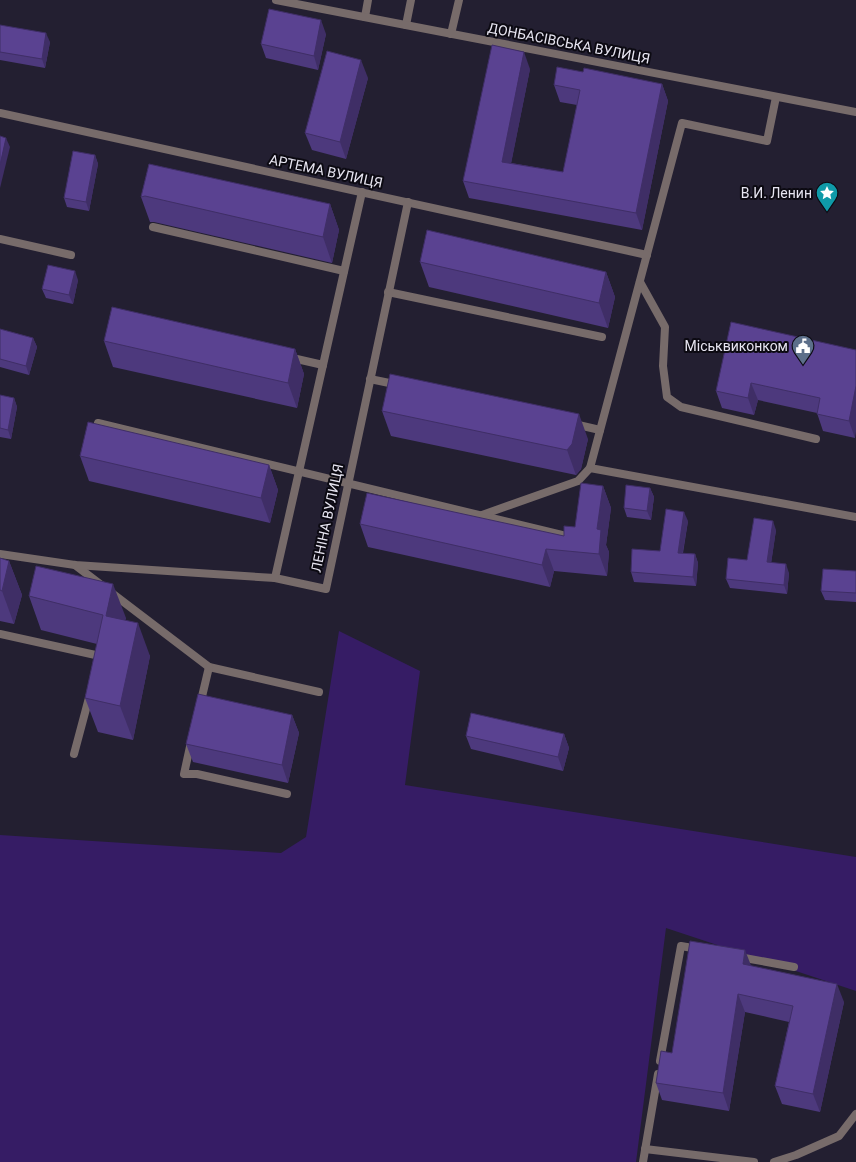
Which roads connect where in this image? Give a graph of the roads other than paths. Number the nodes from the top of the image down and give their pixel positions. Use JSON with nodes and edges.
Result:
{"nodes":[{"id":1,"x":276,"y":0,"type":"edge"},
{"id":2,"x":368,"y":0,"type":"edge"},
{"id":3,"x":411,"y":0,"type":"edge"},
{"id":4,"x":459,"y":0,"type":"edge"},
{"id":5,"x":289,"y":1,"type":"edge"},
{"id":6,"x":365,"y":17,"type":"junction"},
{"id":7,"x":406,"y":25,"type":"junction"},
{"id":8,"x":451,"y":34,"type":"junction"},
{"id":9,"x":776,"y":97,"type":"junction"},
{"id":10,"x":856,"y":112,"type":"edge"},
{"id":11,"x":0,"y":113,"type":"edge"},
{"id":12,"x":362,"y":192,"type":"junction"},
{"id":13,"x":408,"y":202,"type":"junction"},
{"id":14,"x":153,"y":227,"type":"dead end"},
{"id":15,"x":0,"y":239,"type":"edge"},
{"id":16,"x":71,"y":255,"type":"dead end"},
{"id":17,"x":647,"y":255,"type":"junction"},
{"id":18,"x":344,"y":271,"type":"junction"},
{"id":19,"x":640,"y":282,"type":"junction"},
{"id":20,"x":388,"y":292,"type":"junction"},
{"id":21,"x":602,"y":337,"type":"dead end"},
{"id":22,"x":276,"y":354,"type":"edge"},
{"id":23,"x":323,"y":365,"type":"junction"},
{"id":24,"x":370,"y":379,"type":"junction"},
{"id":25,"x":408,"y":387,"type":"edge"},
{"id":26,"x":98,"y":423,"type":"edge"},
{"id":27,"x":570,"y":423,"type":"edge"},
{"id":28,"x":600,"y":430,"type":"junction"},
{"id":29,"x":816,"y":439,"type":"dead end"},
{"id":30,"x":590,"y":468,"type":"junction"},
{"id":31,"x":299,"y":471,"type":"junction"},
{"id":32,"x":348,"y":483,"type":"junction"},
{"id":33,"x":482,"y":515,"type":"junction"},
{"id":34,"x":856,"y":516,"type":"edge"},
{"id":35,"x":562,"y":535,"type":"edge"},
{"id":36,"x":0,"y":554,"type":"edge"},
{"id":37,"x":75,"y":565,"type":"junction"},
{"id":38,"x":275,"y":578,"type":"junction"},
{"id":39,"x":0,"y":634,"type":"edge"},
{"id":40,"x":209,"y":667,"type":"junction"},
{"id":41,"x":96,"y":671,"type":"edge"},
{"id":42,"x":92,"y":686,"type":"edge"},
{"id":43,"x":319,"y":692,"type":"dead end"},
{"id":44,"x":198,"y":713,"type":"edge"},
{"id":45,"x":193,"y":736,"type":"edge"},
{"id":46,"x":74,"y":754,"type":"dead end"},
{"id":47,"x":288,"y":794,"type":"dead end"},
{"id":48,"x":703,"y":950,"type":"edge"},
{"id":49,"x":733,"y":956,"type":"edge"},
{"id":50,"x":794,"y":967,"type":"dead end"},
{"id":51,"x":856,"y":1114,"type":"edge"},
{"id":52,"x":645,"y":1148,"type":"junction"},
{"id":53,"x":643,"y":1162,"type":"edge"},
{"id":54,"x":754,"y":1162,"type":"edge"},
{"id":55,"x":774,"y":1162,"type":"edge"}],
"edges":[{"from":1,"to":5,"type":"street","name":"ДОНБАСІВСЬКА ВУЛИЦЯ"},
{"from":2,"to":6,"type":"street"},
{"from":3,"to":7,"type":"street"},
{"from":4,"to":8,"type":"street"},
{"from":5,"to":6,"type":"street","name":"ДОНБАСІВСЬКА ВУЛИЦЯ"},
{"from":6,"to":7,"type":"street","name":"ДОНБАСІВСЬКА ВУЛИЦЯ"},
{"from":7,"to":8,"type":"street","name":"ДОНБАСІВСЬКА ВУЛИЦЯ"},
{"from":8,"to":9,"type":"street","name":"ДОНБАСІВСЬКА ВУЛИЦЯ"},
{"from":9,"to":10,"type":"street","name":"ДОНБАСІВСЬКА ВУЛИЦЯ"},
{"from":9,"to":17,"type":"street"},
{"from":11,"to":12,"type":"street","name":"АРТЕМА ВУЛИЦЯ"},
{"from":12,"to":13,"type":"street","name":"АРТЕМА ВУЛИЦЯ"},
{"from":12,"to":18,"type":"street"},
{"from":13,"to":17,"type":"street","name":"АРТЕМА ВУЛИЦЯ"},
{"from":13,"to":20,"type":"street","name":"ЛЕНІНА ВУЛИЦЯ"},
{"from":14,"to":18,"type":"street"},
{"from":15,"to":16,"type":"street"},
{"from":17,"to":19,"type":"street"},
{"from":18,"to":23,"type":"street"},
{"from":19,"to":28,"type":"street"},
{"from":19,"to":29,"type":"street"},
{"from":20,"to":21,"type":"street"},
{"from":20,"to":24,"type":"street","name":"ЛЕНІНА ВУЛИЦЯ"},
{"from":22,"to":23,"type":"street"},
{"from":23,"to":31,"type":"street"},
{"from":24,"to":25,"type":"street"},
{"from":24,"to":32,"type":"street","name":"ЛЕНІНА ВУЛИЦЯ"},
{"from":26,"to":31,"type":"street"},
{"from":27,"to":28,"type":"street"},
{"from":28,"to":30,"type":"street"},
{"from":30,"to":33,"type":"street"},
{"from":30,"to":34,"type":"street"},
{"from":31,"to":32,"type":"street"},
{"from":31,"to":38,"type":"street"},
{"from":32,"to":33,"type":"street"},
{"from":32,"to":38,"type":"street","name":"ЛЕНІНА ВУЛИЦЯ"},
{"from":33,"to":35,"type":"street"},
{"from":36,"to":37,"type":"street"},
{"from":37,"to":38,"type":"street"},
{"from":37,"to":40,"type":"street"},
{"from":39,"to":41,"type":"street"},
{"from":40,"to":43,"type":"street"},
{"from":40,"to":44,"type":"street"},
{"from":42,"to":46,"type":"street"},
{"from":45,"to":47,"type":"street"},
{"from":48,"to":52,"type":"street"},
{"from":49,"to":50,"type":"street"},
{"from":51,"to":55,"type":"street"},
{"from":52,"to":53,"type":"street"},
{"from":52,"to":54,"type":"street"}]}
